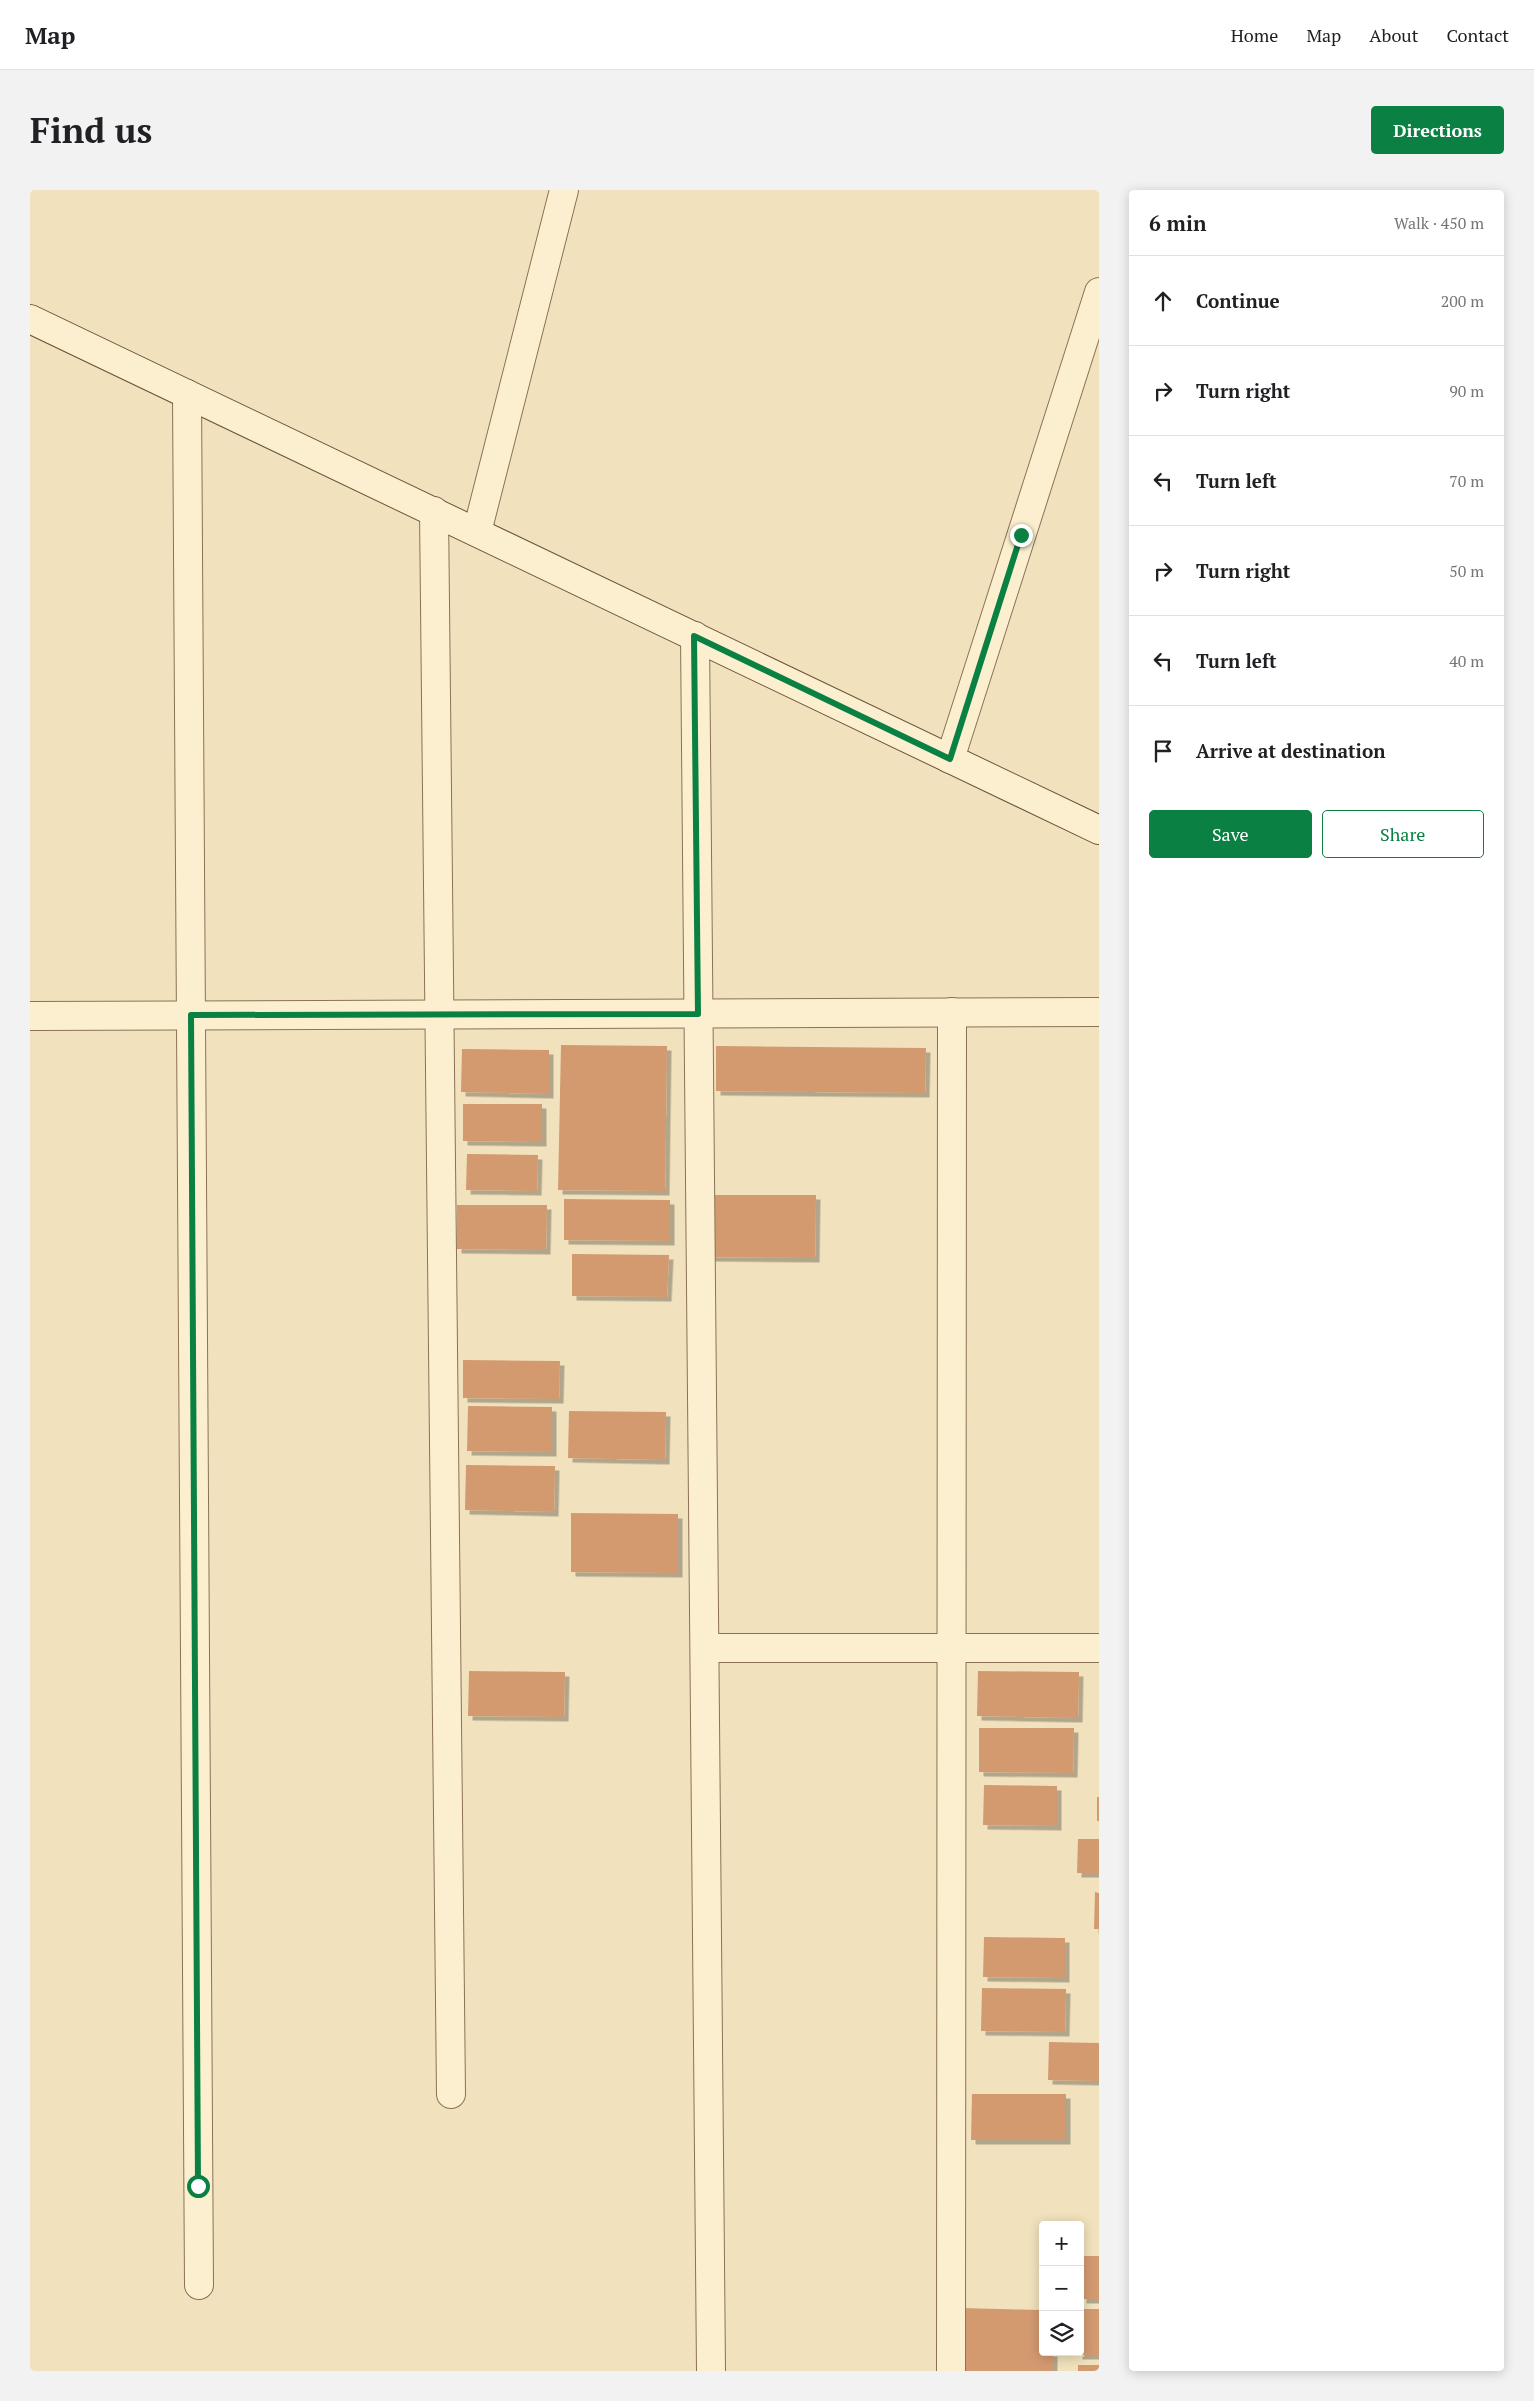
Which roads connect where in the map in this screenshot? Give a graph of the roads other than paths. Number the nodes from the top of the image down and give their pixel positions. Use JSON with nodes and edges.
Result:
{"nodes":[{"id":1,"x":564,"y":190,"type":"edge"},
{"id":2,"x":1099,"y":292,"type":"edge"},
{"id":3,"x":30,"y":319,"type":"edge"},
{"id":4,"x":187,"y":394,"type":"junction"},
{"id":5,"x":434,"y":511,"type":"junction"},
{"id":6,"x":477,"y":532,"type":"junction"},
{"id":7,"x":694,"y":636,"type":"junction"},
{"id":8,"x":950,"y":759,"type":"junction"},
{"id":9,"x":1099,"y":830,"type":"edge"},
{"id":10,"x":952,"y":1012,"type":"junction"},
{"id":11,"x":1099,"y":1012,"type":"edge"},
{"id":12,"x":440,"y":1014,"type":"junction"},
{"id":13,"x":698,"y":1014,"type":"junction"},
{"id":14,"x":191,"y":1015,"type":"junction"},
{"id":15,"x":30,"y":1016,"type":"edge"},
{"id":16,"x":705,"y":1648,"type":"junction"},
{"id":17,"x":952,"y":1648,"type":"junction"},
{"id":18,"x":1099,"y":1648,"type":"edge"},
{"id":19,"x":451,"y":2094,"type":"dead end"},
{"id":20,"x":199,"y":2285,"type":"dead end"},
{"id":21,"x":711,"y":2371,"type":"edge"},
{"id":22,"x":951,"y":2371,"type":"edge"}],
"edges":[{"from":1,"to":6,"type":"street"},
{"from":2,"to":8,"type":"street"},
{"from":3,"to":4,"type":"street"},
{"from":4,"to":5,"type":"street"},
{"from":4,"to":14,"type":"street"},
{"from":5,"to":6,"type":"street"},
{"from":5,"to":12,"type":"street"},
{"from":6,"to":7,"type":"street"},
{"from":7,"to":8,"type":"street"},
{"from":7,"to":13,"type":"street"},
{"from":8,"to":9,"type":"street"},
{"from":10,"to":11,"type":"street"},
{"from":10,"to":13,"type":"street"},
{"from":10,"to":17,"type":"street"},
{"from":12,"to":13,"type":"street"},
{"from":12,"to":14,"type":"street"},
{"from":12,"to":19,"type":"street"},
{"from":13,"to":16,"type":"street"},
{"from":14,"to":15,"type":"street"},
{"from":14,"to":20,"type":"street"},
{"from":16,"to":17,"type":"street"},
{"from":16,"to":21,"type":"street"},
{"from":17,"to":18,"type":"street"},
{"from":17,"to":22,"type":"street"}]}
